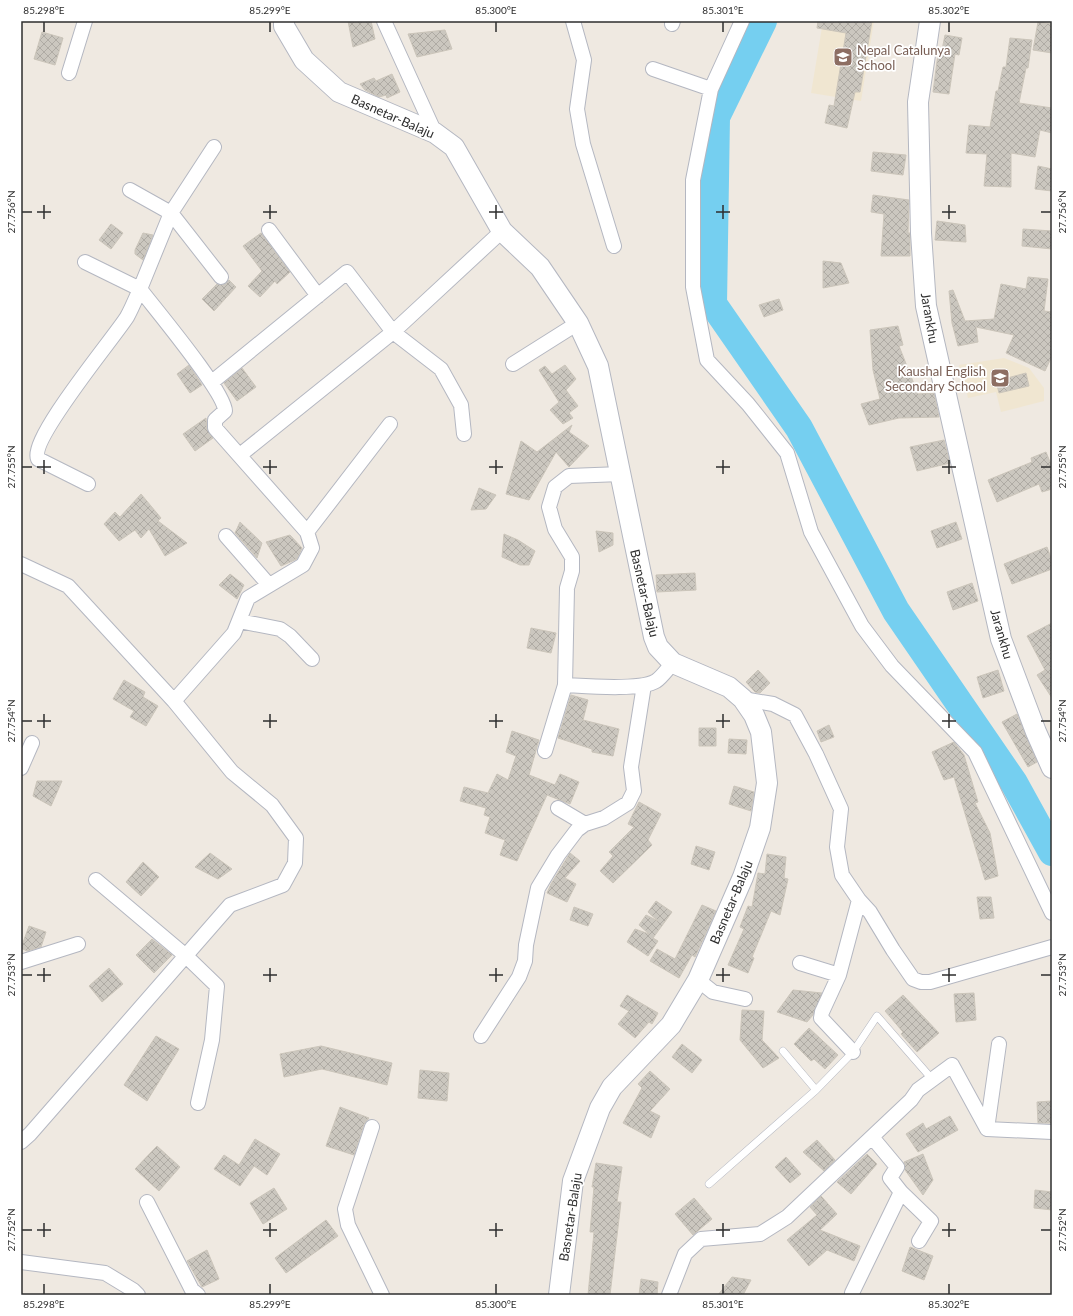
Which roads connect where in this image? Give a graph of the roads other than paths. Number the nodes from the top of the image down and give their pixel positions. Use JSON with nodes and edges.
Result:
{"nodes":[{"id":1,"x":85,"y":21,"type":"edge"},
{"id":2,"x":284,"y":21,"type":"edge"},
{"id":3,"x":384,"y":21,"type":"edge"},
{"id":4,"x":573,"y":21,"type":"edge"},
{"id":5,"x":742,"y":21,"type":"edge"},
{"id":6,"x":930,"y":21,"type":"edge"},
{"id":7,"x":653,"y":69,"type":"dead end"},
{"id":8,"x":68,"y":73,"type":"dead end"},
{"id":9,"x":711,"y":89,"type":"junction"},
{"id":10,"x":435,"y":133,"type":"junction"},
{"id":11,"x":214,"y":147,"type":"dead end"},
{"id":12,"x":130,"y":190,"type":"dead end"},
{"id":13,"x":172,"y":213,"type":"junction"},
{"id":14,"x":269,"y":230,"type":"dead end"},
{"id":15,"x":502,"y":231,"type":"junction"},
{"id":16,"x":614,"y":246,"type":"dead end"},
{"id":17,"x":85,"y":262,"type":"dead end"},
{"id":18,"x":221,"y":277,"type":"dead end"},
{"id":19,"x":140,"y":289,"type":"junction"},
{"id":20,"x":318,"y":296,"type":"junction"},
{"id":21,"x":578,"y":323,"type":"junction"},
{"id":22,"x":393,"y":332,"type":"junction"},
{"id":23,"x":513,"y":364,"type":"dead end"},
{"id":24,"x":212,"y":382,"type":"junction"},
{"id":25,"x":390,"y":424,"type":"dead end"},
{"id":26,"x":464,"y":434,"type":"dead end"},
{"id":27,"x":240,"y":456,"type":"junction"},
{"id":28,"x":621,"y":474,"type":"junction"},
{"id":29,"x":88,"y":484,"type":"dead end"},
{"id":30,"x":307,"y":532,"type":"junction"},
{"id":31,"x":226,"y":536,"type":"dead end"},
{"id":32,"x":21,"y":564,"type":"edge"},
{"id":33,"x":269,"y":585,"type":"junction"},
{"id":34,"x":239,"y":621,"type":"junction"},
{"id":35,"x":312,"y":659,"type":"dead end"},
{"id":36,"x":673,"y":663,"type":"junction"},
{"id":37,"x":565,"y":685,"type":"junction"},
{"id":38,"x":644,"y":685,"type":"junction"},
{"id":39,"x":743,"y":699,"type":"junction"},
{"id":40,"x":174,"y":701,"type":"junction"},
{"id":41,"x":32,"y":743,"type":"dead end"},
{"id":42,"x":545,"y":751,"type":"dead end"},
{"id":43,"x":21,"y":768,"type":"edge"},
{"id":44,"x":1052,"y":768,"type":"edge"},
{"id":45,"x":558,"y":808,"type":"dead end"},
{"id":46,"x":585,"y":824,"type":"junction"},
{"id":47,"x":96,"y":880,"type":"dead end"},
{"id":48,"x":859,"y":900,"type":"junction"},
{"id":49,"x":1052,"y":913,"type":"edge"},
{"id":50,"x":78,"y":944,"type":"dead end"},
{"id":51,"x":1052,"y":947,"type":"edge"},
{"id":52,"x":186,"y":956,"type":"junction"},
{"id":53,"x":21,"y":962,"type":"edge"},
{"id":54,"x":800,"y":963,"type":"dead end"},
{"id":55,"x":839,"y":975,"type":"junction"},
{"id":56,"x":698,"y":980,"type":"junction"},
{"id":57,"x":745,"y":999,"type":"dead end"},
{"id":58,"x":481,"y":1036,"type":"dead end"},
{"id":59,"x":999,"y":1044,"type":"dead end"},
{"id":60,"x":783,"y":1051,"type":"dead end"},
{"id":61,"x":853,"y":1052,"type":"junction"},
{"id":62,"x":932,"y":1079,"type":"junction"},
{"id":63,"x":816,"y":1090,"type":"junction"},
{"id":64,"x":198,"y":1103,"type":"dead end"},
{"id":65,"x":372,"y":1127,"type":"dead end"},
{"id":66,"x":987,"y":1129,"type":"junction"},
{"id":67,"x":1052,"y":1132,"type":"edge"},
{"id":68,"x":24,"y":1135,"type":"edge"},
{"id":69,"x":872,"y":1137,"type":"junction"},
{"id":70,"x":709,"y":1184,"type":"dead end"},
{"id":71,"x":901,"y":1192,"type":"junction"},
{"id":72,"x":147,"y":1202,"type":"dead end"},
{"id":73,"x":919,"y":1241,"type":"dead end"},
{"id":74,"x":21,"y":1262,"type":"edge"},
{"id":75,"x":852,"y":1293,"type":"dead end"},
{"id":76,"x":138,"y":1295,"type":"edge"},
{"id":77,"x":198,"y":1295,"type":"edge"},
{"id":78,"x":382,"y":1295,"type":"edge"},
{"id":79,"x":559,"y":1295,"type":"edge"},
{"id":80,"x":669,"y":1295,"type":"edge"}],
"edges":[{"from":1,"to":8,"type":"street"},
{"from":2,"to":10,"type":"street","name":"Basnetar-Balaju"},
{"from":3,"to":10,"type":"street"},
{"from":4,"to":16,"type":"street"},
{"from":5,"to":9,"type":"street"},
{"from":6,"to":44,"type":"street","name":"Jarankhu"},
{"from":7,"to":9,"type":"street"},
{"from":9,"to":49,"type":"street"},
{"from":10,"to":15,"type":"street","name":"Basnetar-Balaju"},
{"from":11,"to":13,"type":"street"},
{"from":12,"to":13,"type":"street"},
{"from":13,"to":18,"type":"street"},
{"from":13,"to":19,"type":"street"},
{"from":14,"to":20,"type":"street"},
{"from":15,"to":21,"type":"street","name":"Basnetar-Balaju"},
{"from":15,"to":22,"type":"street"},
{"from":17,"to":19,"type":"street"},
{"from":19,"to":24,"type":"street"},
{"from":19,"to":29,"type":"street"},
{"from":20,"to":22,"type":"street"},
{"from":20,"to":24,"type":"street"},
{"from":21,"to":23,"type":"street"},
{"from":21,"to":28,"type":"street","name":"Basnetar-Balaju"},
{"from":22,"to":26,"type":"street"},
{"from":22,"to":27,"type":"street"},
{"from":24,"to":27,"type":"street"},
{"from":25,"to":30,"type":"street"},
{"from":27,"to":30,"type":"street"},
{"from":28,"to":36,"type":"street","name":"Basnetar-Balaju"},
{"from":28,"to":37,"type":"street"},
{"from":30,"to":33,"type":"street"},
{"from":31,"to":33,"type":"street"},
{"from":32,"to":40,"type":"street"},
{"from":33,"to":34,"type":"street"},
{"from":34,"to":35,"type":"street"},
{"from":34,"to":40,"type":"street"},
{"from":36,"to":38,"type":"street"},
{"from":36,"to":39,"type":"street","name":"Basnetar-Balaju"},
{"from":37,"to":38,"type":"street"},
{"from":37,"to":42,"type":"street"},
{"from":38,"to":46,"type":"street"},
{"from":39,"to":48,"type":"street"},
{"from":39,"to":56,"type":"street","name":"Basnetar-Balaju"},
{"from":40,"to":52,"type":"street"},
{"from":41,"to":43,"type":"street"},
{"from":45,"to":46,"type":"street"},
{"from":46,"to":58,"type":"street"},
{"from":47,"to":52,"type":"street"},
{"from":48,"to":51,"type":"street"},
{"from":48,"to":55,"type":"street"},
{"from":50,"to":53,"type":"street"},
{"from":52,"to":64,"type":"street"},
{"from":52,"to":68,"type":"street"},
{"from":54,"to":55,"type":"street"},
{"from":55,"to":61,"type":"street"},
{"from":56,"to":57,"type":"street"},
{"from":56,"to":79,"type":"street","name":"Basnetar-Balaju"},
{"from":59,"to":66,"type":"street"},
{"from":60,"to":63,"type":"lane"},
{"from":61,"to":62,"type":"lane"},
{"from":61,"to":63,"type":"lane"},
{"from":62,"to":66,"type":"street"},
{"from":62,"to":69,"type":"street"},
{"from":63,"to":70,"type":"lane"},
{"from":65,"to":78,"type":"street"},
{"from":66,"to":67,"type":"street"},
{"from":69,"to":71,"type":"street"},
{"from":69,"to":80,"type":"street"},
{"from":71,"to":73,"type":"street"},
{"from":71,"to":75,"type":"street"},
{"from":72,"to":77,"type":"street"},
{"from":74,"to":76,"type":"street"}]}
